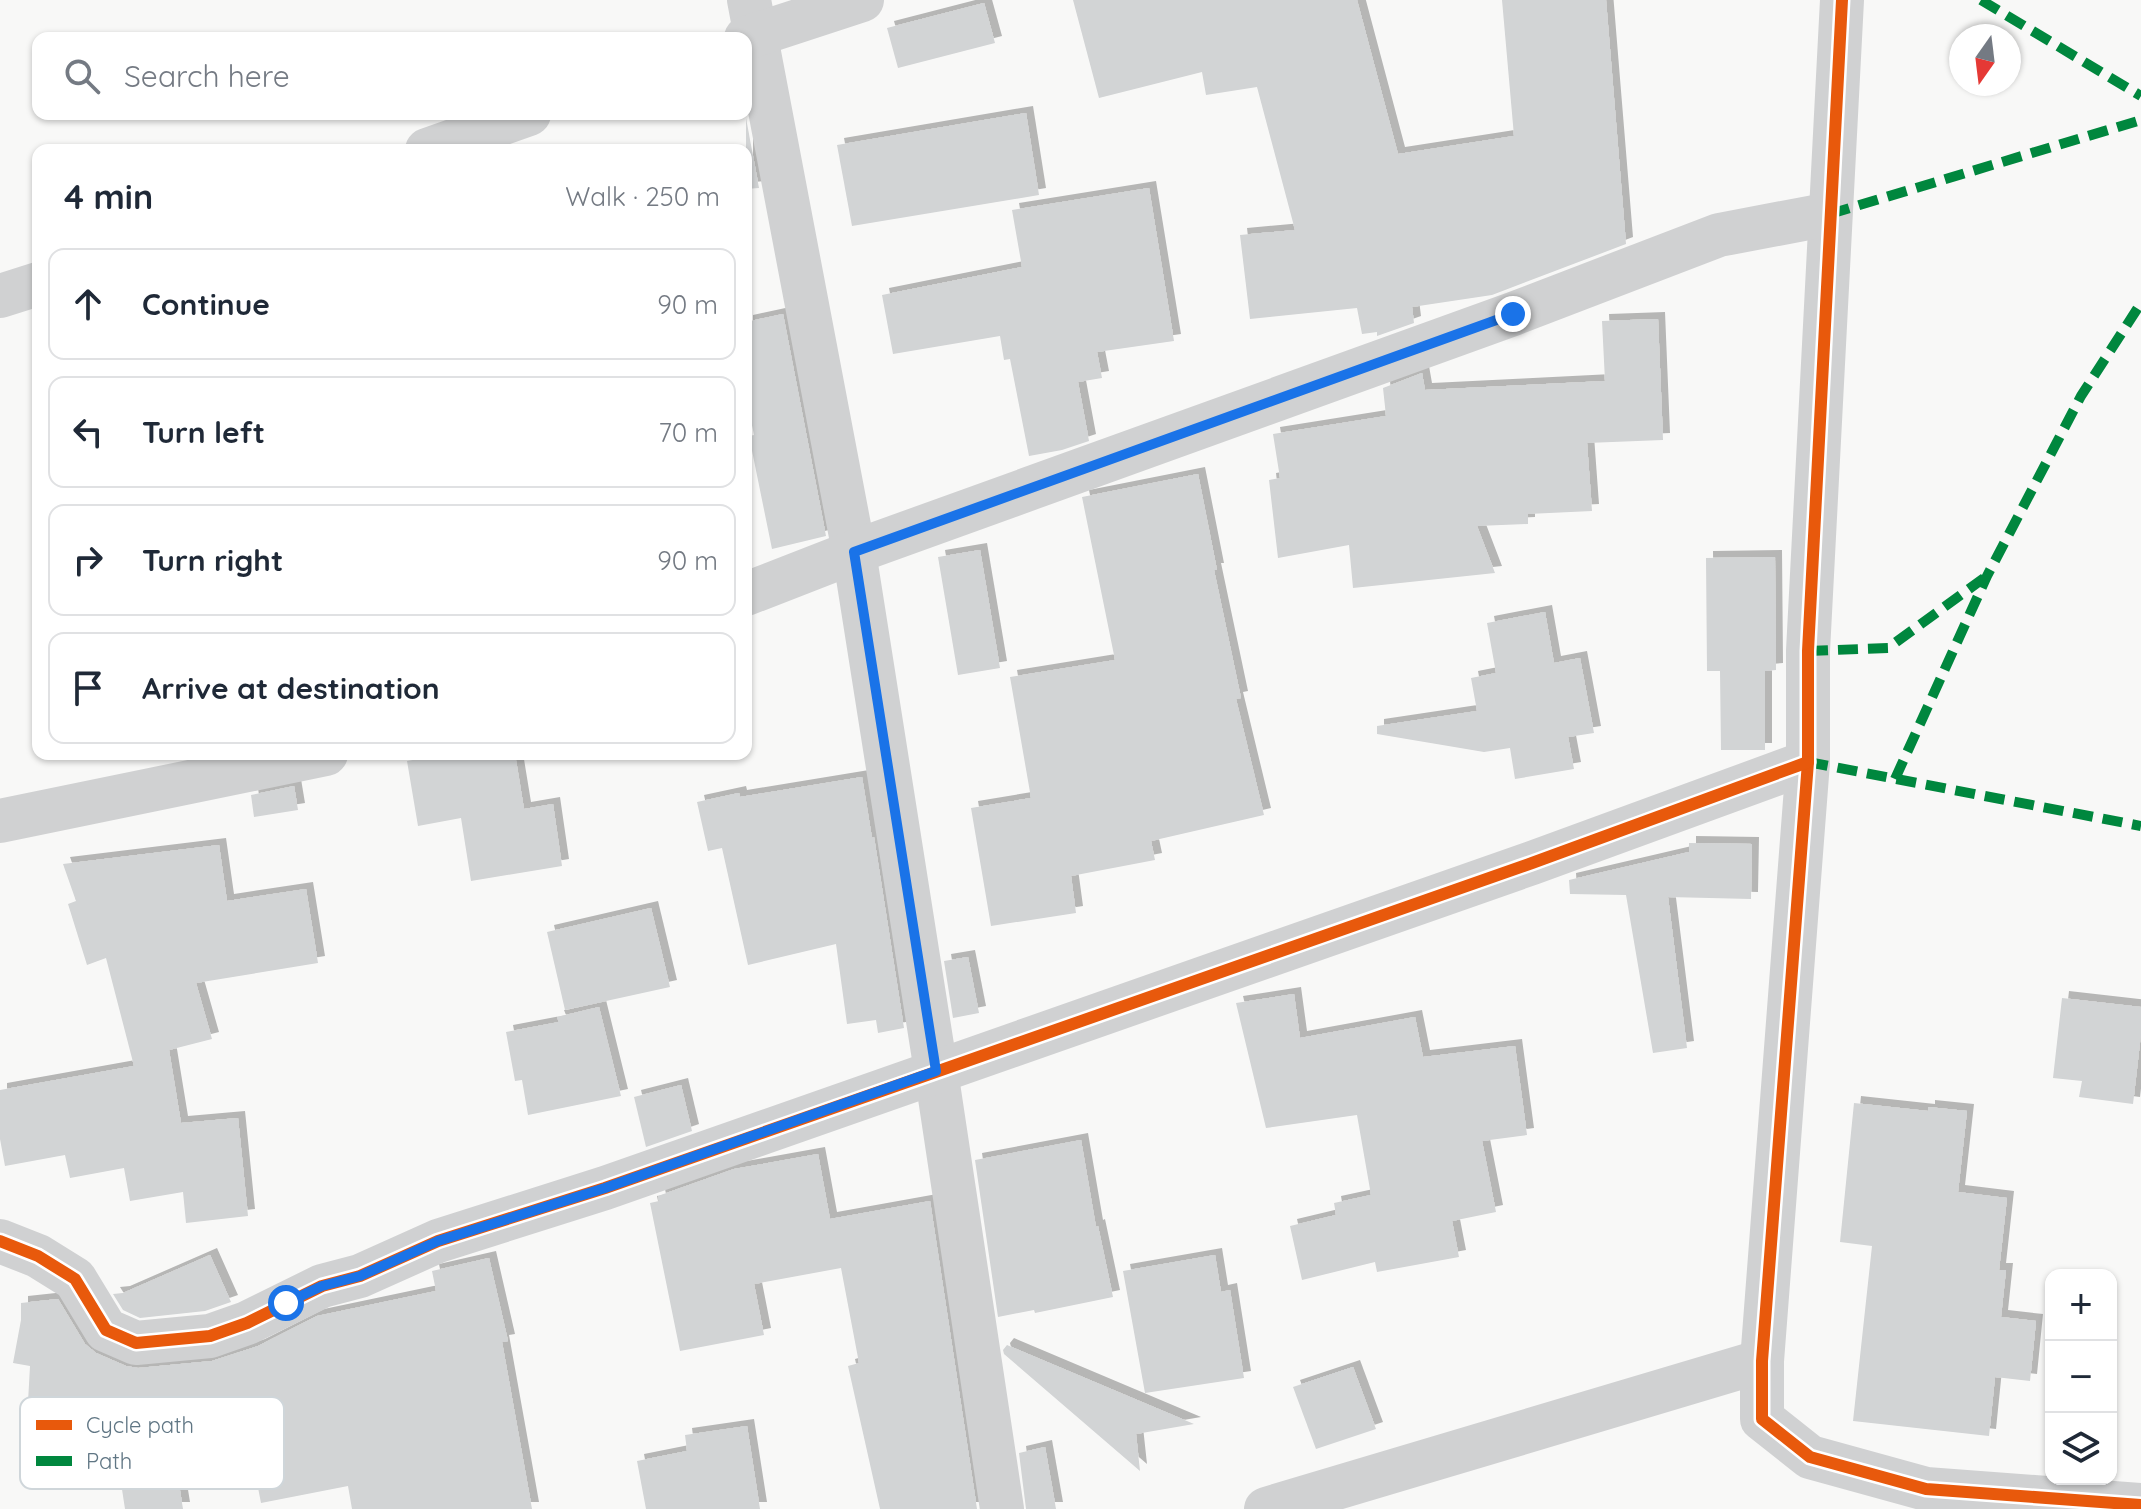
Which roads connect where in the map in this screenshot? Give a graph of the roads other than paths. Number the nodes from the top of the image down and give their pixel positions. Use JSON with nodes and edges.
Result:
{"nodes":[{"id":1,"x":862,"y":0,"type":"edge"},
{"id":2,"x":1842,"y":0,"type":"edge"},
{"id":3,"x":750,"y":24,"type":"edge"},
{"id":4,"x":752,"y":34,"type":"edge"},
{"id":5,"x":512,"y":120,"type":"edge"},
{"id":6,"x":444,"y":144,"type":"edge"},
{"id":7,"x":1830,"y":214,"type":"junction"},
{"id":8,"x":32,"y":286,"type":"edge"},
{"id":9,"x":0,"y":296,"type":"edge"},
{"id":10,"x":854,"y":552,"type":"junction"},
{"id":11,"x":752,"y":592,"type":"edge"},
{"id":12,"x":297,"y":760,"type":"edge"},
{"id":13,"x":1808,"y":762,"type":"junction"},
{"id":14,"x":0,"y":821,"type":"edge"},
{"id":15,"x":936,"y":1071,"type":"junction"},
{"id":16,"x":0,"y":1241,"type":"edge"},
{"id":17,"x":1762,"y":1361,"type":"junction"},
{"id":18,"x":1920,"y":1499,"type":"edge"},
{"id":19,"x":2141,"y":1505,"type":"edge"},
{"id":20,"x":1002,"y":1509,"type":"edge"},
{"id":21,"x":1266,"y":1509,"type":"edge"}],
"edges":[{"from":1,"to":3,"type":"street"},
{"from":2,"to":7,"type":"street"},
{"from":4,"to":10,"type":"street"},
{"from":5,"to":6,"type":"street"},
{"from":7,"to":10,"type":"street"},
{"from":7,"to":13,"type":"street"},
{"from":8,"to":9,"type":"street"},
{"from":10,"to":11,"type":"street"},
{"from":10,"to":15,"type":"street"},
{"from":12,"to":14,"type":"street"},
{"from":13,"to":15,"type":"street"},
{"from":13,"to":17,"type":"street"},
{"from":15,"to":16,"type":"street"},
{"from":15,"to":20,"type":"street"},
{"from":17,"to":18,"type":"street"},
{"from":17,"to":21,"type":"street"},
{"from":18,"to":19,"type":"street"}]}
